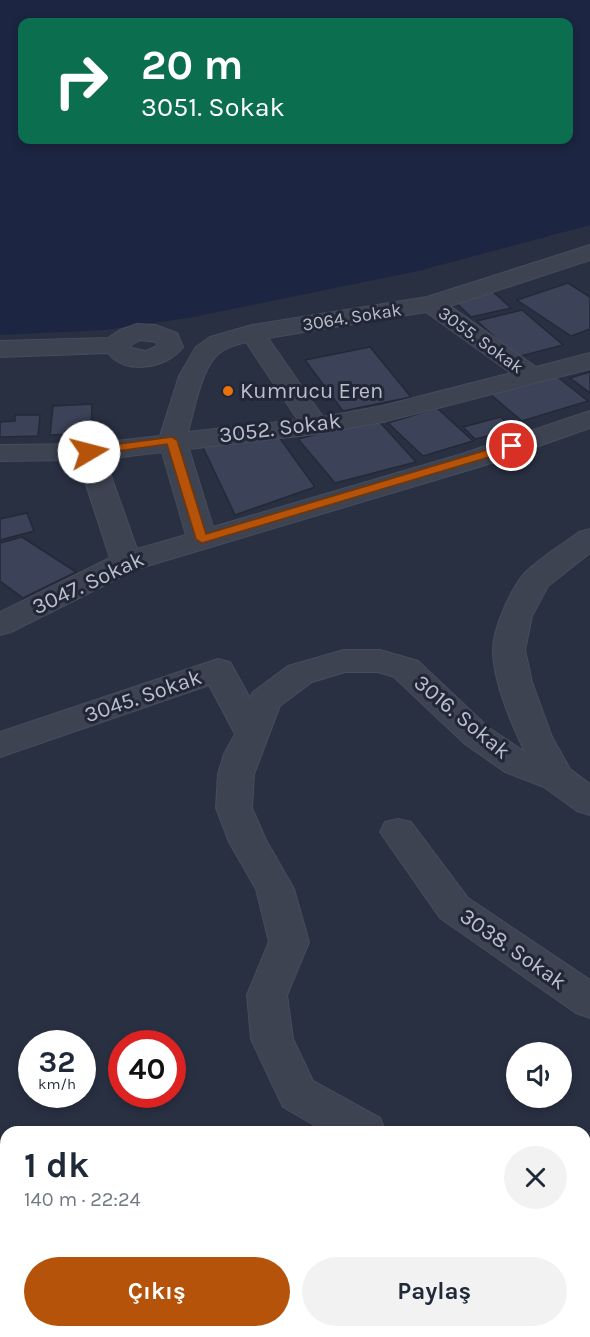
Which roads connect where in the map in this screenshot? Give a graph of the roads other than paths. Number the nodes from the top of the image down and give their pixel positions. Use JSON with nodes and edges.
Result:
{"nodes":[{"id":1,"x":590,"y":252,"type":"edge"},
{"id":2,"x":431,"y":304,"type":"junction"},
{"id":3,"x":252,"y":333,"type":"junction"},
{"id":4,"x":118,"y":345,"type":"dead end"},
{"id":5,"x":0,"y":350,"type":"edge"},
{"id":6,"x":590,"y":361,"type":"edge"},
{"id":7,"x":532,"y":376,"type":"junction"},
{"id":8,"x":590,"y":419,"type":"edge"},
{"id":9,"x":316,"y":426,"type":"junction"},
{"id":10,"x":172,"y":440,"type":"junction"},
{"id":11,"x":89,"y":452,"type":"junction"},
{"id":12,"x":0,"y":453,"type":"edge"},
{"id":13,"x":590,"y":538,"type":"edge"},
{"id":14,"x":202,"y":539,"type":"junction"},
{"id":15,"x":126,"y":562,"type":"junction"},
{"id":16,"x":0,"y":625,"type":"edge"},
{"id":17,"x":252,"y":734,"type":"junction"},
{"id":18,"x":0,"y":745,"type":"edge"},
{"id":19,"x":556,"y":778,"type":"junction"},
{"id":20,"x":590,"y":802,"type":"edge"},
{"id":21,"x":398,"y":832,"type":"dead end"},
{"id":22,"x":590,"y":1001,"type":"edge"},
{"id":23,"x":354,"y":1126,"type":"edge"}],
"edges":[{"from":1,"to":2,"type":"street","name":"3064. Sokak"},
{"from":2,"to":3,"type":"street","name":"3064. Sokak"},
{"from":2,"to":7,"type":"street","name":"3055. Sokak"},
{"from":3,"to":9,"type":"street"},
{"from":3,"to":10,"type":"street","name":"3064. Sokak"},
{"from":4,"to":5,"type":"street"},
{"from":6,"to":7,"type":"street","name":"3052. Sokak"},
{"from":7,"to":9,"type":"street","name":"3052. Sokak"},
{"from":8,"to":14,"type":"street","name":"3047. Sokak"},
{"from":9,"to":10,"type":"street","name":"3052. Sokak"},
{"from":10,"to":11,"type":"street","name":"3052. Sokak"},
{"from":10,"to":14,"type":"street"},
{"from":11,"to":12,"type":"street","name":"3052. Sokak"},
{"from":11,"to":15,"type":"street"},
{"from":13,"to":19,"type":"street"},
{"from":14,"to":15,"type":"street","name":"3047. Sokak"},
{"from":15,"to":16,"type":"street","name":"3047. Sokak"},
{"from":17,"to":18,"type":"street","name":"3045. Sokak"},
{"from":17,"to":19,"type":"street","name":"3016. Sokak"},
{"from":17,"to":23,"type":"street","name":"3016. Sokak"},
{"from":19,"to":20,"type":"street"},
{"from":21,"to":22,"type":"street","name":"3038. Sokak"}]}
